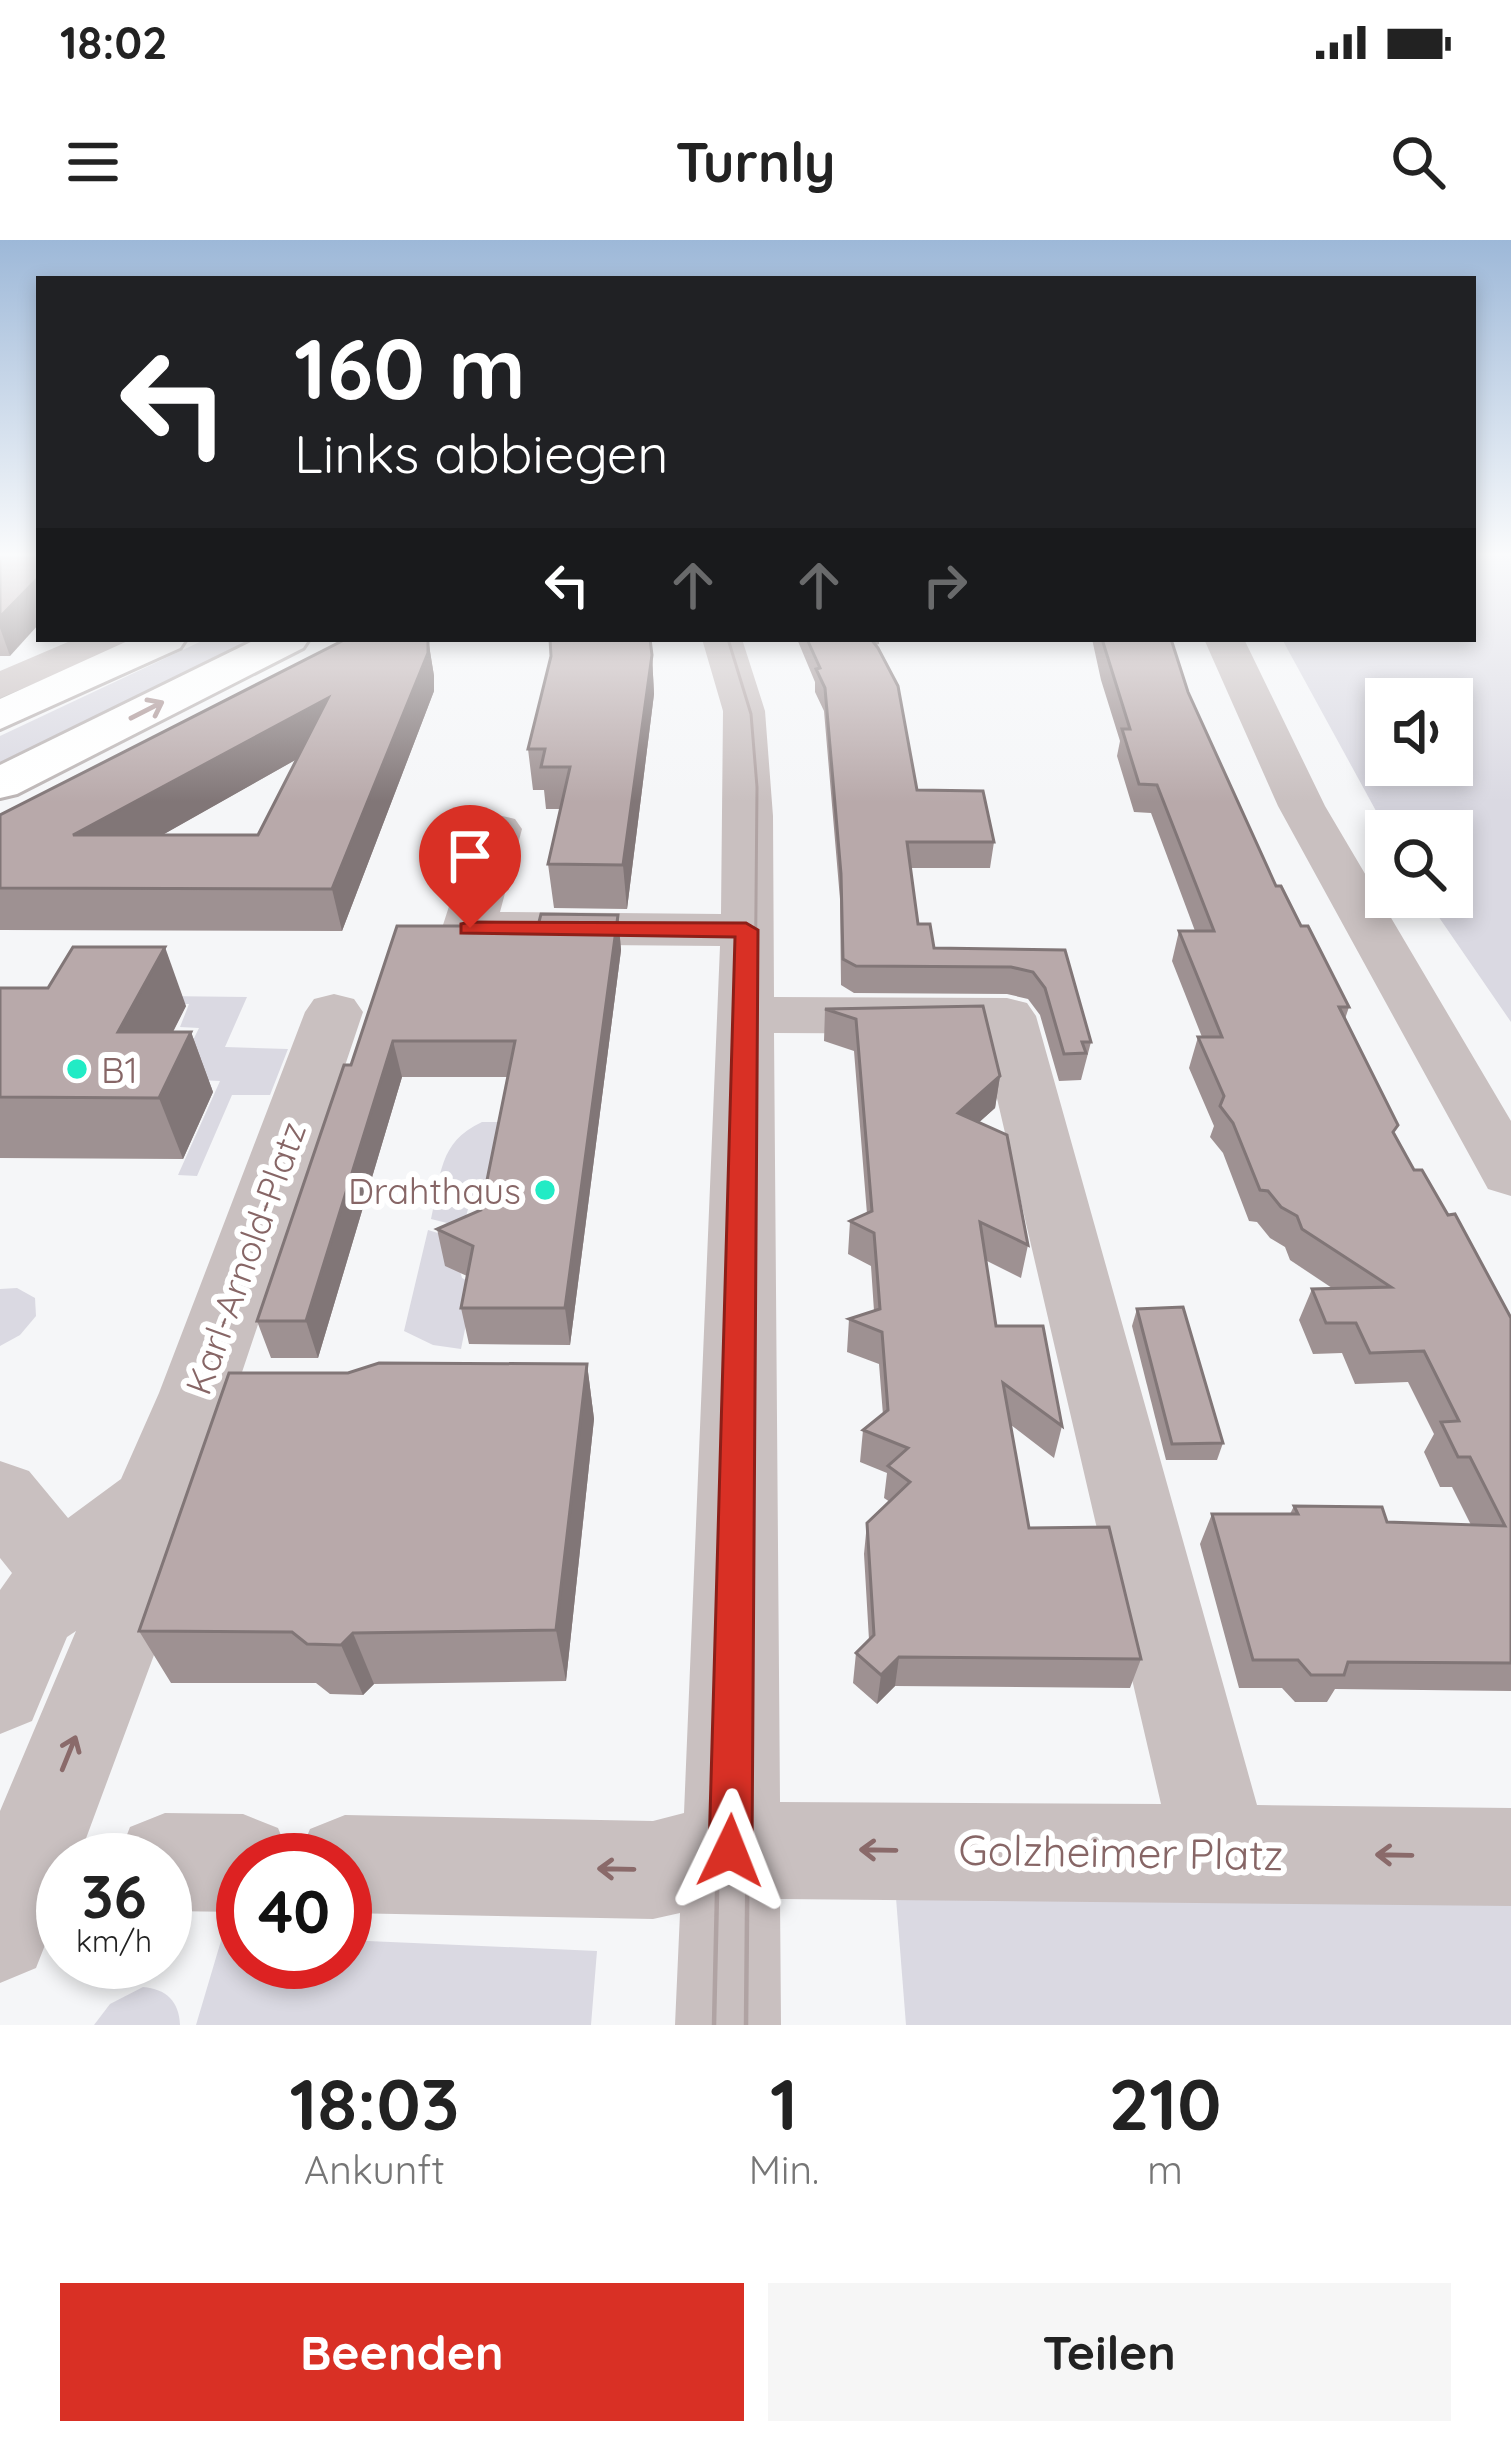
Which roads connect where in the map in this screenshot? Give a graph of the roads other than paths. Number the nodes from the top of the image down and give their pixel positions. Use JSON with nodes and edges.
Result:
{"nodes":[{"id":1,"x":100,"y":642,"type":"edge"},
{"id":2,"x":160,"y":642,"type":"edge"},
{"id":3,"x":283,"y":642,"type":"edge"},
{"id":4,"x":723,"y":642,"type":"edge"},
{"id":5,"x":1226,"y":642,"type":"edge"},
{"id":6,"x":0,"y":686,"type":"edge"},
{"id":7,"x":0,"y":716,"type":"edge"},
{"id":8,"x":0,"y":784,"type":"edge"},
{"id":9,"x":499,"y":829,"type":"dead end"},
{"id":10,"x":745,"y":973,"type":"junction"},
{"id":11,"x":334,"y":1012,"type":"dead end"},
{"id":12,"x":1511,"y":1173,"type":"edge"},
{"id":13,"x":0,"y":1496,"type":"edge"},
{"id":14,"x":91,"y":1608,"type":"junction"},
{"id":15,"x":0,"y":1690,"type":"edge"},
{"id":16,"x":730,"y":1851,"type":"junction"},
{"id":17,"x":1221,"y":1853,"type":"junction"},
{"id":18,"x":1511,"y":1856,"type":"edge"},
{"id":19,"x":372,"y":1865,"type":"edge"},
{"id":20,"x":23,"y":1879,"type":"edge"},
{"id":21,"x":728,"y":2025,"type":"edge"}],
"edges":[{"from":1,"to":6,"type":"street"},
{"from":2,"to":7,"type":"highway"},
{"from":8,"to":3,"type":"highway","one_way":true},
{"from":4,"to":10,"type":"street"},
{"from":5,"to":12,"type":"street"},
{"from":9,"to":10,"type":"street"},
{"from":10,"to":16,"type":"street"},
{"from":10,"to":17,"type":"street"},
{"from":11,"to":14,"type":"street","name":"Karl-Arnold-Platz"},
{"from":13,"to":14,"type":"street"},
{"from":14,"to":15,"type":"street","name":"Karl-Arnold-Platz"},
{"from":20,"to":14,"type":"street","name":"Karl-Arnold-Platz","one_way":true},
{"from":17,"to":16,"type":"street","name":"Golzheimer Platz","one_way":true},
{"from":16,"to":19,"type":"street","one_way":true},
{"from":16,"to":21,"type":"street"},
{"from":18,"to":17,"type":"street","name":"Golzheimer Platz","one_way":true}]}
